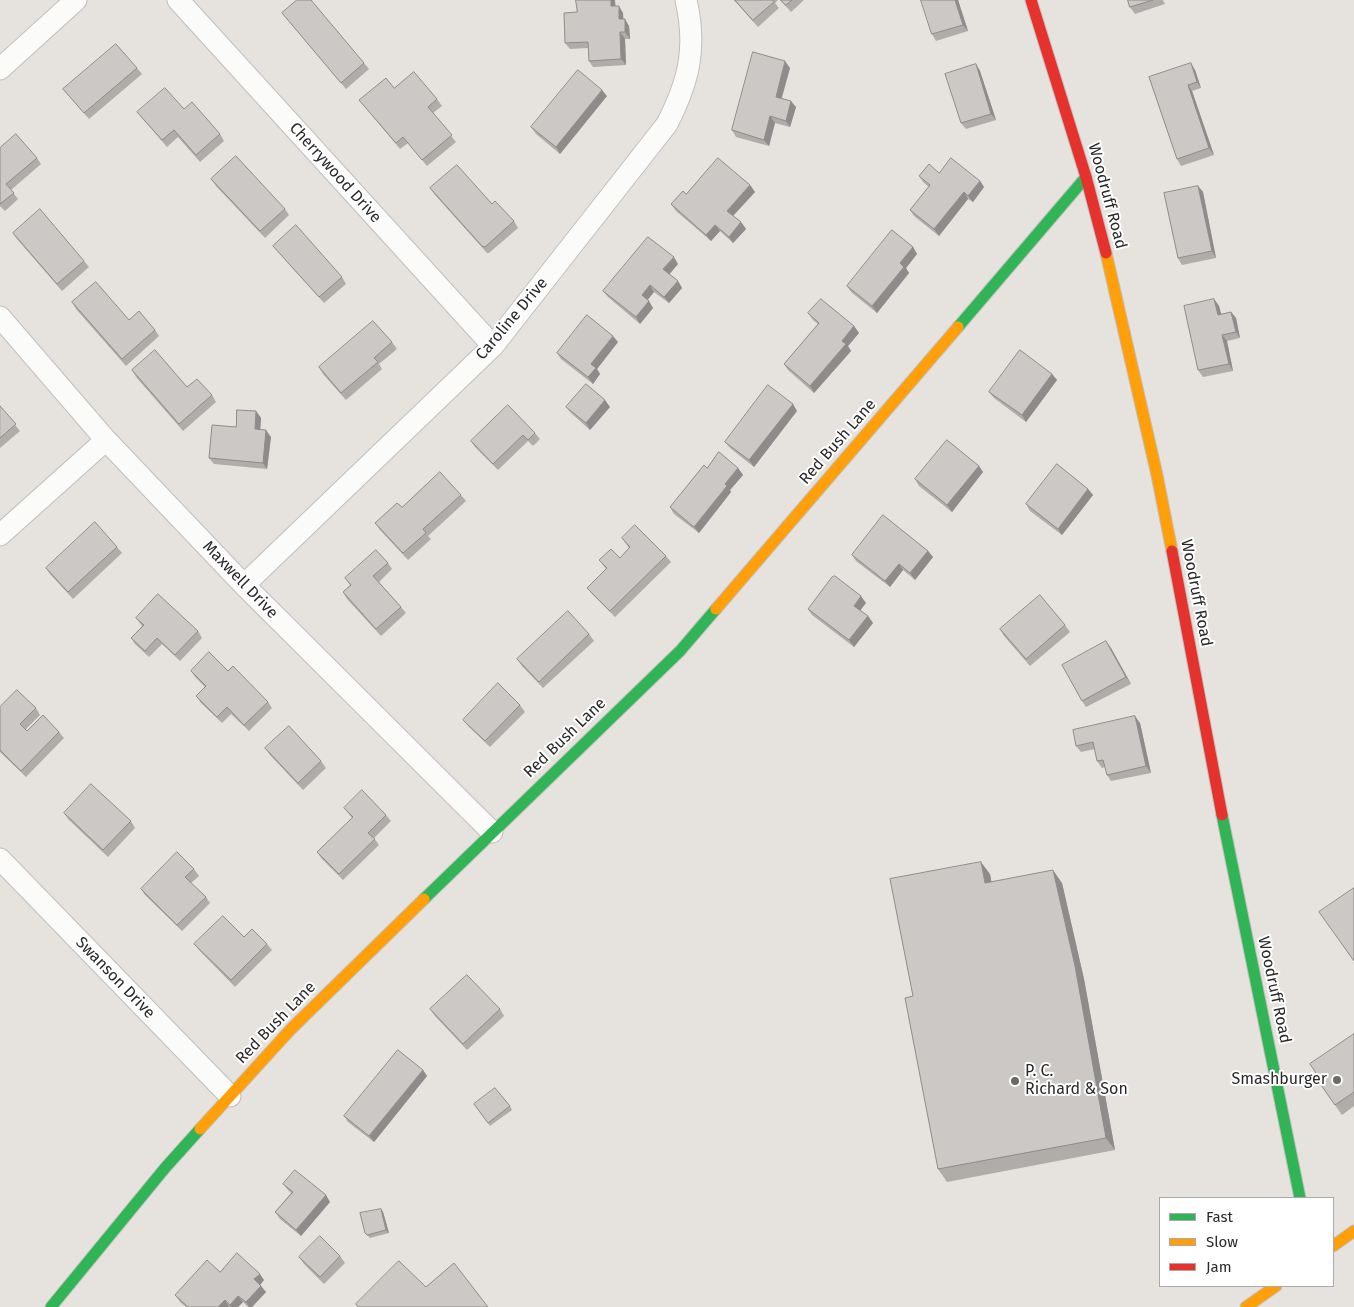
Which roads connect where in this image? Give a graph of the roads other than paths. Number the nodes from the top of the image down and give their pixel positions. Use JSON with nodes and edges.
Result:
{"nodes":[{"id":1,"x":76,"y":0,"type":"edge"},
{"id":2,"x":178,"y":0,"type":"edge"},
{"id":3,"x":686,"y":0,"type":"edge"},
{"id":4,"x":1031,"y":0,"type":"edge"},
{"id":5,"x":0,"y":69,"type":"edge"},
{"id":6,"x":1086,"y":177,"type":"junction"},
{"id":7,"x":0,"y":317,"type":"edge"},
{"id":8,"x":493,"y":346,"type":"junction"},
{"id":9,"x":106,"y":440,"type":"junction"},
{"id":10,"x":0,"y":535,"type":"edge"},
{"id":11,"x":244,"y":585,"type":"junction"},
{"id":12,"x":492,"y":832,"type":"junction"},
{"id":13,"x":0,"y":859,"type":"edge"},
{"id":14,"x":230,"y":1096,"type":"junction"},
{"id":15,"x":1300,"y":1197,"type":"edge"},
{"id":16,"x":1354,"y":1231,"type":"edge"},
{"id":17,"x":1334,"y":1245,"type":"edge"},
{"id":18,"x":1275,"y":1287,"type":"edge"},
{"id":19,"x":51,"y":1307,"type":"edge"},
{"id":20,"x":1246,"y":1307,"type":"edge"}],
"edges":[{"from":1,"to":5,"type":"street"},
{"from":2,"to":8,"type":"street","name":"Cherrywood Drive"},
{"from":3,"to":8,"type":"street","name":"Caroline Drive"},
{"from":4,"to":6,"type":"street","name":"Woodruff Road"},
{"from":6,"to":12,"type":"street","name":"Red Bush Lane"},
{"from":6,"to":15,"type":"street","name":"Woodruff Road"},
{"from":7,"to":9,"type":"street","name":"Maxwell Drive"},
{"from":8,"to":11,"type":"street","name":"Caroline Drive"},
{"from":9,"to":10,"type":"street"},
{"from":9,"to":11,"type":"street","name":"Maxwell Drive"},
{"from":11,"to":12,"type":"street","name":"Maxwell Drive"},
{"from":12,"to":14,"type":"street","name":"Red Bush Lane"},
{"from":13,"to":14,"type":"street","name":"Swanson Drive"},
{"from":14,"to":19,"type":"street","name":"Red Bush Lane"},
{"from":16,"to":17,"type":"street"},
{"from":18,"to":20,"type":"street"}]}
